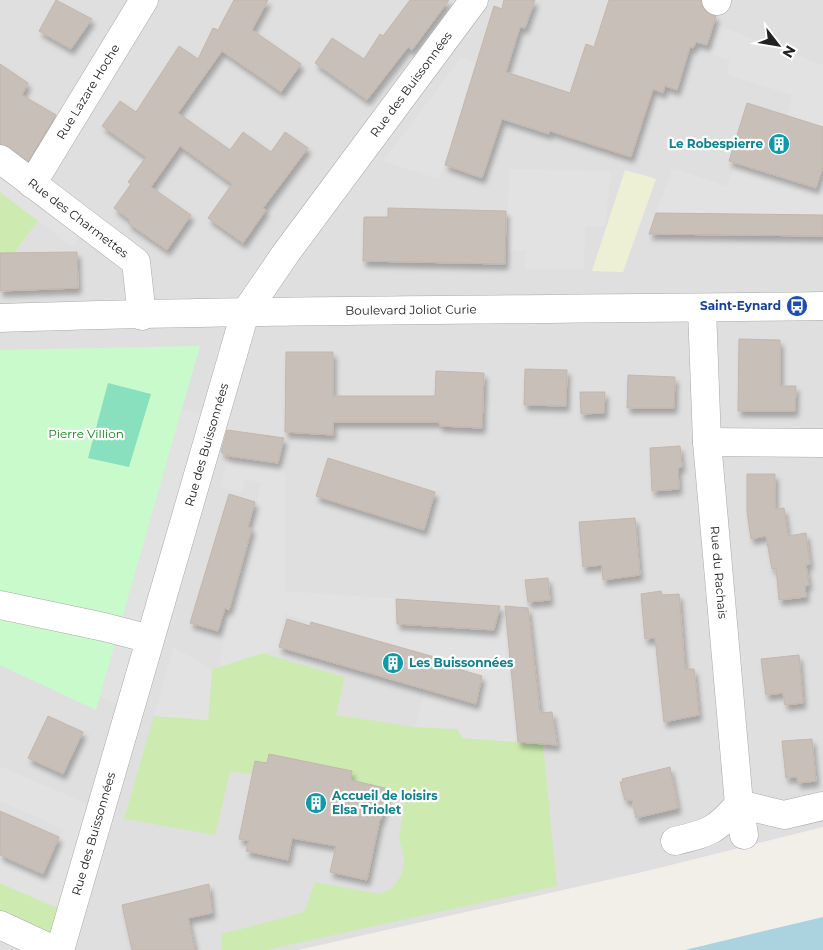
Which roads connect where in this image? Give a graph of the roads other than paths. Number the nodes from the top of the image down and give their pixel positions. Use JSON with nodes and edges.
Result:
{"nodes":[{"id":1,"x":144,"y":0,"type":"edge"},
{"id":2,"x":474,"y":0,"type":"edge"},
{"id":3,"x":0,"y":159,"type":"edge"},
{"id":4,"x":32,"y":184,"type":"junction"},
{"id":5,"x":823,"y":306,"type":"edge"},
{"id":6,"x":702,"y":309,"type":"junction"},
{"id":7,"x":245,"y":313,"type":"junction"},
{"id":8,"x":142,"y":316,"type":"junction"},
{"id":9,"x":0,"y":318,"type":"edge"},
{"id":10,"x":707,"y":442,"type":"junction"},
{"id":11,"x":823,"y":443,"type":"edge"},
{"id":12,"x":0,"y":605,"type":"edge"},
{"id":13,"x":150,"y":639,"type":"junction"},
{"id":14,"x":739,"y":804,"type":"junction"},
{"id":15,"x":823,"y":806,"type":"edge"},
{"id":16,"x":744,"y":835,"type":"dead end"},
{"id":17,"x":675,"y":841,"type":"dead end"},
{"id":18,"x":0,"y":925,"type":"edge"},
{"id":19,"x":54,"y":950,"type":"edge"},
{"id":20,"x":60,"y":950,"type":"edge"}],
"edges":[{"from":1,"to":4,"type":"street","name":"Rue Lazare Hoche"},
{"from":2,"to":7,"type":"street","name":"Rue des Buissonnées"},
{"from":3,"to":4,"type":"street","name":"Rue des Charmettes"},
{"from":4,"to":8,"type":"street","name":"Rue des Charmettes"},
{"from":5,"to":6,"type":"street","name":"Boulevard Joliot Curie"},
{"from":6,"to":7,"type":"street","name":"Boulevard Joliot Curie"},
{"from":6,"to":10,"type":"street","name":"Rue du Rachais"},
{"from":7,"to":8,"type":"street","name":"Boulevard Joliot Curie"},
{"from":7,"to":13,"type":"street","name":"Rue des Buissonnées"},
{"from":8,"to":9,"type":"street","name":"Boulevard Joliot Curie"},
{"from":10,"to":11,"type":"street"},
{"from":10,"to":14,"type":"street","name":"Rue du Rachais"},
{"from":12,"to":13,"type":"street"},
{"from":13,"to":20,"type":"street","name":"Rue des Buissonnées"},
{"from":14,"to":15,"type":"street"},
{"from":14,"to":16,"type":"street","name":"Rue du Rachais"},
{"from":14,"to":17,"type":"street"},
{"from":18,"to":19,"type":"street"}]}
